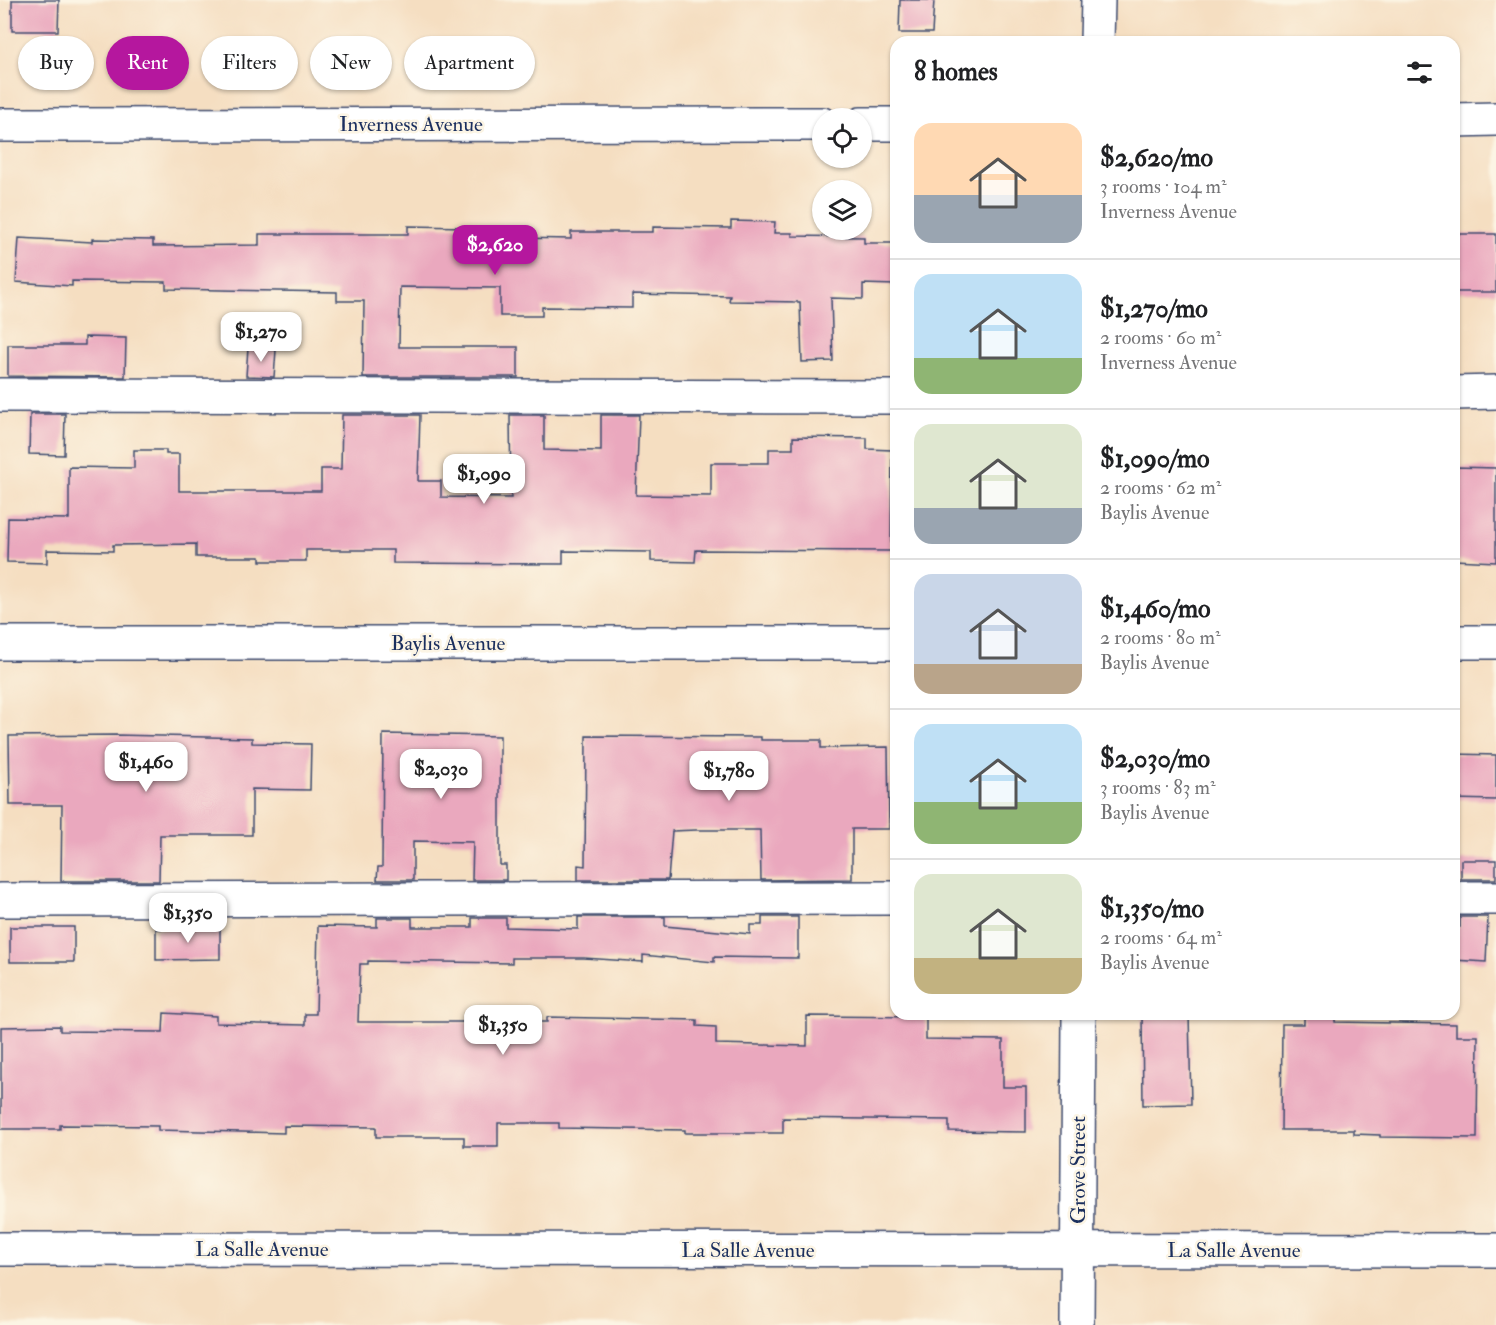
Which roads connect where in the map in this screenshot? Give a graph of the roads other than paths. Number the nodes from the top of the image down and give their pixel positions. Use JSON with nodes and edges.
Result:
{"nodes":[{"id":1,"x":1098,"y":0,"type":"edge"},
{"id":2,"x":1097,"y":36,"type":"edge"},
{"id":3,"x":1496,"y":119,"type":"edge"},
{"id":4,"x":1460,"y":120,"type":"edge"},
{"id":5,"x":0,"y":124,"type":"edge"},
{"id":6,"x":812,"y":124,"type":"edge"},
{"id":7,"x":872,"y":124,"type":"edge"},
{"id":8,"x":890,"y":124,"type":"edge"},
{"id":9,"x":1496,"y":392,"type":"edge"},
{"id":10,"x":1460,"y":393,"type":"edge"},
{"id":11,"x":0,"y":395,"type":"edge"},
{"id":12,"x":890,"y":397,"type":"edge"},
{"id":13,"x":1460,"y":642,"type":"edge"},
{"id":14,"x":1496,"y":642,"type":"edge"},
{"id":15,"x":0,"y":643,"type":"edge"},
{"id":16,"x":890,"y":643,"type":"edge"},
{"id":17,"x":890,"y":898,"type":"edge"},
{"id":18,"x":1460,"y":898,"type":"edge"},
{"id":19,"x":1496,"y":898,"type":"edge"},
{"id":20,"x":0,"y":900,"type":"edge"},
{"id":21,"x":1079,"y":1020,"type":"edge"},
{"id":22,"x":0,"y":1249,"type":"edge"},
{"id":23,"x":1078,"y":1250,"type":"junction"},
{"id":24,"x":1496,"y":1250,"type":"edge"},
{"id":25,"x":1077,"y":1325,"type":"edge"}],
"edges":[{"from":1,"to":2,"type":"street"},
{"from":3,"to":4,"type":"street"},
{"from":5,"to":6,"type":"street","name":"Inverness Avenue"},
{"from":7,"to":8,"type":"street"},
{"from":9,"to":10,"type":"street"},
{"from":11,"to":12,"type":"street"},
{"from":13,"to":14,"type":"street"},
{"from":15,"to":16,"type":"street","name":"Baylis Avenue"},
{"from":17,"to":20,"type":"street"},
{"from":18,"to":19,"type":"street"},
{"from":21,"to":23,"type":"street","name":"Grove Street"},
{"from":22,"to":23,"type":"street","name":"La Salle Avenue"},
{"from":23,"to":24,"type":"street","name":"La Salle Avenue"},
{"from":23,"to":25,"type":"street","name":"Grove Street"}]}
